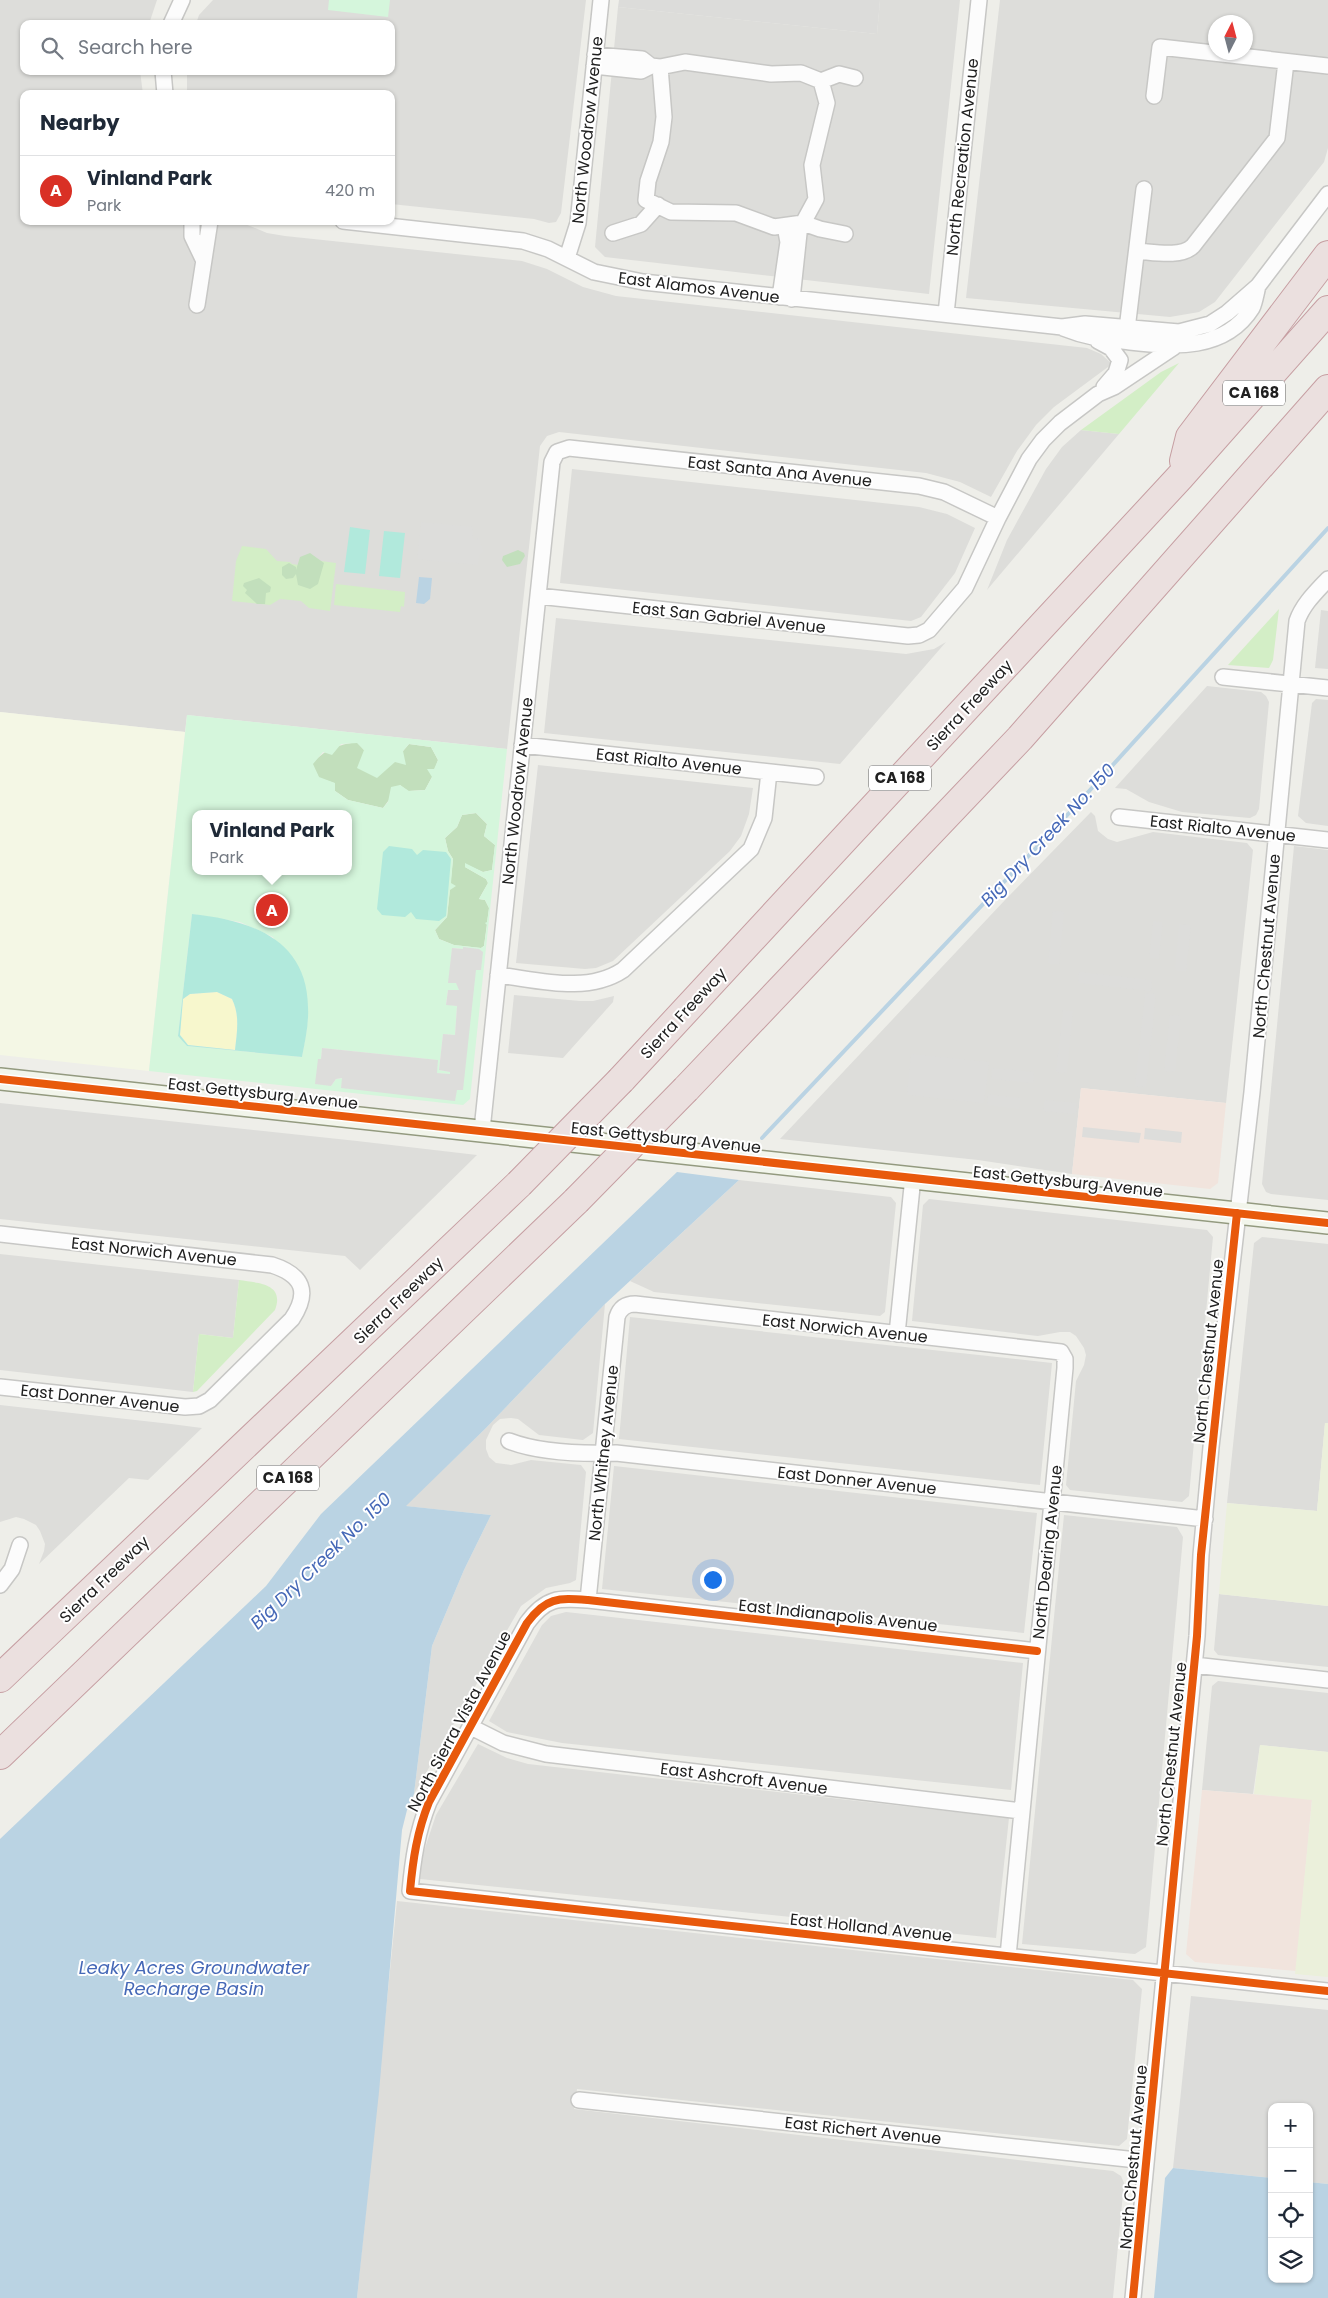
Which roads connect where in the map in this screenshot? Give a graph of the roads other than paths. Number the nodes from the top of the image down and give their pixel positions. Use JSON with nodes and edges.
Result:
{"nodes":[{"id":1,"x":182,"y":0,"type":"edge"},
{"id":2,"x":601,"y":0,"type":"edge"},
{"id":3,"x":979,"y":0,"type":"edge"},
{"id":4,"x":173,"y":20,"type":"edge"},
{"id":5,"x":594,"y":60,"type":"junction"},
{"id":6,"x":1286,"y":62,"type":"junction"},
{"id":7,"x":1328,"y":66,"type":"edge"},
{"id":8,"x":656,"y":67,"type":"junction"},
{"id":9,"x":163,"y":75,"type":"edge"},
{"id":10,"x":855,"y":78,"type":"dead end"},
{"id":11,"x":821,"y":81,"type":"junction"},
{"id":12,"x":165,"y":90,"type":"edge"},
{"id":13,"x":1154,"y":96,"type":"dead end"},
{"id":14,"x":1144,"y":189,"type":"dead end"},
{"id":15,"x":1328,"y":194,"type":"edge"},
{"id":16,"x":658,"y":205,"type":"junction"},
{"id":17,"x":802,"y":224,"type":"junction"},
{"id":18,"x":192,"y":225,"type":"edge"},
{"id":19,"x":209,"y":225,"type":"edge"},
{"id":20,"x":381,"y":225,"type":"edge"},
{"id":21,"x":784,"y":226,"type":"junction"},
{"id":22,"x":613,"y":233,"type":"dead end"},
{"id":23,"x":845,"y":234,"type":"dead end"},
{"id":24,"x":1137,"y":252,"type":"junction"},
{"id":25,"x":1328,"y":255,"type":"edge"},
{"id":26,"x":567,"y":258,"type":"junction"},
{"id":27,"x":203,"y":259,"type":"junction"},
{"id":28,"x":1258,"y":286,"type":"junction"},
{"id":29,"x":786,"y":298,"type":"junction"},
{"id":30,"x":197,"y":305,"type":"dead end"},
{"id":31,"x":1328,"y":310,"type":"edge"},
{"id":32,"x":946,"y":314,"type":"junction"},
{"id":33,"x":1062,"y":327,"type":"junction"},
{"id":34,"x":1127,"y":329,"type":"junction"},
{"id":35,"x":1085,"y":337,"type":"junction"},
{"id":36,"x":1174,"y":347,"type":"junction"},
{"id":37,"x":1328,"y":388,"type":"edge"},
{"id":38,"x":1098,"y":394,"type":"junction"},
{"id":39,"x":557,"y":452,"type":"joint"},
{"id":40,"x":1180,"y":477,"type":"junction"},
{"id":41,"x":998,"y":518,"type":"junction"},
{"id":42,"x":1328,"y":579,"type":"edge"},
{"id":43,"x":538,"y":596,"type":"junction"},
{"id":44,"x":1224,"y":677,"type":"dead end"},
{"id":45,"x":1292,"y":684,"type":"junction"},
{"id":46,"x":1328,"y":688,"type":"edge"},
{"id":47,"x":522,"y":745,"type":"junction"},
{"id":48,"x":769,"y":772,"type":"junction"},
{"id":49,"x":816,"y":777,"type":"dead end"},
{"id":50,"x":1119,"y":817,"type":"dead end"},
{"id":51,"x":1276,"y":834,"type":"junction"},
{"id":52,"x":1328,"y":840,"type":"edge"},
{"id":53,"x":498,"y":975,"type":"junction"},
{"id":54,"x":0,"y":1078,"type":"edge"},
{"id":55,"x":482,"y":1130,"type":"junction"},
{"id":56,"x":913,"y":1178,"type":"junction"},
{"id":57,"x":1237,"y":1213,"type":"junction"},
{"id":58,"x":1328,"y":1223,"type":"edge"},
{"id":59,"x":0,"y":1234,"type":"edge"},
{"id":60,"x":623,"y":1307,"type":"joint"},
{"id":61,"x":897,"y":1334,"type":"junction"},
{"id":62,"x":1064,"y":1356,"type":"joint"},
{"id":63,"x":0,"y":1387,"type":"edge"},
{"id":64,"x":199,"y":1406,"type":"joint"},
{"id":65,"x":509,"y":1441,"type":"dead end"},
{"id":66,"x":604,"y":1454,"type":"junction"},
{"id":67,"x":1052,"y":1502,"type":"junction"},
{"id":68,"x":1205,"y":1519,"type":"junction"},
{"id":69,"x":20,"y":1545,"type":"dead end"},
{"id":70,"x":6,"y":1566,"type":"edge"},
{"id":71,"x":0,"y":1585,"type":"edge"},
{"id":72,"x":588,"y":1600,"type":"junction"},
{"id":73,"x":547,"y":1602,"type":"joint"},
{"id":74,"x":1037,"y":1651,"type":"junction"},
{"id":75,"x":1194,"y":1665,"type":"junction"},
{"id":76,"x":0,"y":1678,"type":"edge"},
{"id":77,"x":1328,"y":1680,"type":"edge"},
{"id":78,"x":471,"y":1727,"type":"junction"},
{"id":79,"x":0,"y":1755,"type":"edge"},
{"id":80,"x":1022,"y":1811,"type":"junction"},
{"id":81,"x":410,"y":1892,"type":"joint"},
{"id":82,"x":1008,"y":1956,"type":"junction"},
{"id":83,"x":1164,"y":1973,"type":"junction"},
{"id":84,"x":1328,"y":1991,"type":"edge"},
{"id":85,"x":579,"y":2100,"type":"dead end"},
{"id":86,"x":1146,"y":2161,"type":"junction"},
{"id":87,"x":1134,"y":2298,"type":"edge"}],
"edges":[{"from":1,"to":4,"type":"street"},
{"from":2,"to":5,"type":"street","name":"North Woodrow Avenue"},
{"from":3,"to":32,"type":"street","name":"North Recreation Avenue"},
{"from":5,"to":8,"type":"street"},
{"from":5,"to":26,"type":"street","name":"North Woodrow Avenue"},
{"from":6,"to":7,"type":"street"},
{"from":6,"to":13,"type":"street"},
{"from":6,"to":24,"type":"street"},
{"from":8,"to":11,"type":"street"},
{"from":8,"to":16,"type":"street"},
{"from":9,"to":12,"type":"street"},
{"from":10,"to":11,"type":"street"},
{"from":11,"to":17,"type":"street"},
{"from":14,"to":24,"type":"street"},
{"from":15,"to":28,"type":"street"},
{"from":16,"to":21,"type":"street"},
{"from":16,"to":22,"type":"street"},
{"from":17,"to":21,"type":"street"},
{"from":17,"to":23,"type":"street"},
{"from":17,"to":29,"type":"street"},
{"from":18,"to":27,"type":"street"},
{"from":19,"to":27,"type":"street"},
{"from":20,"to":26,"type":"street","name":"East Alamos Avenue"},
{"from":21,"to":29,"type":"street"},
{"from":24,"to":34,"type":"street"},
{"from":25,"to":40,"type":"highway"},
{"from":26,"to":29,"type":"street","name":"East Alamos Avenue"},
{"from":27,"to":30,"type":"street"},
{"from":28,"to":34,"type":"street"},
{"from":28,"to":36,"type":"street"},
{"from":29,"to":32,"type":"street","name":"East Alamos Avenue"},
{"from":31,"to":40,"type":"highway","name":"Sierra Freeway","number":"CA 168"},
{"from":32,"to":33,"type":"street","name":"East Alamos Avenue"},
{"from":33,"to":34,"type":"street"},
{"from":33,"to":35,"type":"street"},
{"from":35,"to":36,"type":"street"},
{"from":35,"to":38,"type":"street"},
{"from":36,"to":38,"type":"street"},
{"from":37,"to":79,"type":"highway","number":"CA 168","bridge":true},
{"from":38,"to":41,"type":"street"},
{"from":39,"to":41,"type":"street","name":"East Santa Ana Avenue"},
{"from":39,"to":43,"type":"street","name":"North Woodrow Avenue"},
{"from":40,"to":76,"type":"highway","name":"Sierra Freeway","number":"CA 168","bridge":true},
{"from":41,"to":43,"type":"street","name":"East San Gabriel Avenue"},
{"from":42,"to":45,"type":"street","name":"North Chestnut Avenue"},
{"from":43,"to":47,"type":"street","name":"North Woodrow Avenue"},
{"from":44,"to":45,"type":"street"},
{"from":45,"to":46,"type":"street"},
{"from":45,"to":51,"type":"street","name":"North Chestnut Avenue"},
{"from":47,"to":48,"type":"street","name":"East Rialto Avenue"},
{"from":47,"to":53,"type":"street","name":"North Woodrow Avenue"},
{"from":48,"to":49,"type":"street","name":"East Rialto Avenue"},
{"from":48,"to":53,"type":"street"},
{"from":50,"to":51,"type":"street","name":"East Rialto Avenue"},
{"from":51,"to":52,"type":"street","name":"East Rialto Avenue"},
{"from":51,"to":57,"type":"street","name":"North Chestnut Avenue"},
{"from":53,"to":55,"type":"street","name":"North Woodrow Avenue"},
{"from":54,"to":55,"type":"street","name":"East Gettysburg Avenue"},
{"from":55,"to":56,"type":"street","name":"East Gettysburg Avenue"},
{"from":56,"to":57,"type":"street","name":"East Gettysburg Avenue"},
{"from":56,"to":61,"type":"street"},
{"from":57,"to":58,"type":"street","name":"East Gettysburg Avenue"},
{"from":57,"to":68,"type":"street","name":"North Chestnut Avenue"},
{"from":59,"to":64,"type":"street","name":"East Norwich Avenue"},
{"from":60,"to":61,"type":"street","name":"East Norwich Avenue"},
{"from":60,"to":66,"type":"street","name":"North Whitney Avenue"},
{"from":61,"to":62,"type":"street","name":"East Norwich Avenue"},
{"from":62,"to":67,"type":"street","name":"North Dearing Avenue"},
{"from":63,"to":64,"type":"street","name":"East Donner Avenue"},
{"from":65,"to":66,"type":"street","name":"East Donner Avenue"},
{"from":66,"to":67,"type":"street","name":"East Donner Avenue"},
{"from":66,"to":72,"type":"street","name":"North Whitney Avenue"},
{"from":67,"to":68,"type":"street","name":"East Donner Avenue"},
{"from":67,"to":74,"type":"street","name":"North Dearing Avenue"},
{"from":68,"to":75,"type":"street","name":"North Chestnut Avenue"},
{"from":69,"to":70,"type":"street"},
{"from":70,"to":71,"type":"street"},
{"from":72,"to":73,"type":"street","name":"East Indianapolis Avenue"},
{"from":72,"to":74,"type":"street","name":"East Indianapolis Avenue"},
{"from":73,"to":78,"type":"street","name":"North Sierra Vista Avenue"},
{"from":74,"to":80,"type":"street","name":"North Dearing Avenue"},
{"from":75,"to":77,"type":"street"},
{"from":75,"to":83,"type":"street","name":"North Chestnut Avenue"},
{"from":78,"to":80,"type":"street","name":"East Ashcroft Avenue"},
{"from":78,"to":81,"type":"street","name":"North Sierra Vista Avenue"},
{"from":80,"to":82,"type":"street","name":"North Dearing Avenue"},
{"from":81,"to":82,"type":"street","name":"East Holland Avenue"},
{"from":82,"to":83,"type":"street","name":"East Holland Avenue"},
{"from":83,"to":84,"type":"street","name":"East Holland Avenue"},
{"from":83,"to":86,"type":"street","name":"North Chestnut Avenue"},
{"from":85,"to":86,"type":"street","name":"East Richert Avenue"},
{"from":86,"to":87,"type":"street","name":"North Chestnut Avenue"}]}
